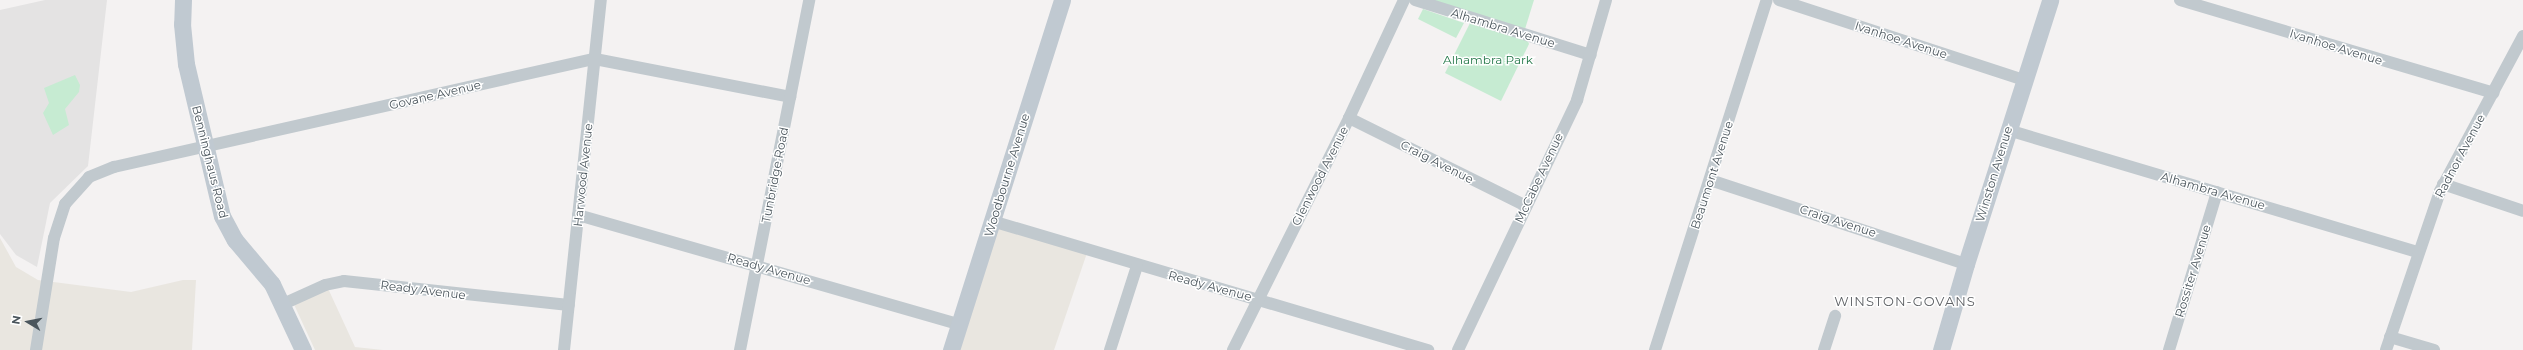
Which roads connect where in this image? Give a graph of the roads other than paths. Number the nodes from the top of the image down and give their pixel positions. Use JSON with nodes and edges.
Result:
{"nodes":[{"id":1,"x":183,"y":0,"type":"edge"},
{"id":2,"x":601,"y":0,"type":"edge"},
{"id":3,"x":809,"y":0,"type":"edge"},
{"id":4,"x":1062,"y":0,"type":"edge"},
{"id":5,"x":1404,"y":0,"type":"edge"},
{"id":6,"x":1415,"y":0,"type":"edge"},
{"id":7,"x":1606,"y":0,"type":"edge"},
{"id":8,"x":1767,"y":0,"type":"edge"},
{"id":9,"x":1779,"y":0,"type":"edge"},
{"id":10,"x":2050,"y":0,"type":"edge"},
{"id":11,"x":2180,"y":0,"type":"edge"},
{"id":12,"x":2523,"y":36,"type":"edge"},
{"id":13,"x":1591,"y":55,"type":"junction"},
{"id":14,"x":595,"y":59,"type":"junction"},
{"id":15,"x":2024,"y":80,"type":"junction"},
{"id":16,"x":2493,"y":93,"type":"junction"},
{"id":17,"x":790,"y":97,"type":"junction"},
{"id":18,"x":1349,"y":118,"type":"junction"},
{"id":19,"x":2008,"y":130,"type":"junction"},
{"id":20,"x":205,"y":147,"type":"junction"},
{"id":21,"x":1710,"y":180,"type":"junction"},
{"id":22,"x":2443,"y":184,"type":"junction"},
{"id":23,"x":2217,"y":192,"type":"junction"},
{"id":24,"x":1526,"y":206,"type":"junction"},
{"id":25,"x":2523,"y":211,"type":"edge"},
{"id":26,"x":578,"y":215,"type":"junction"},
{"id":27,"x":992,"y":222,"type":"junction"},
{"id":28,"x":2418,"y":252,"type":"junction"},
{"id":29,"x":1966,"y":264,"type":"junction"},
{"id":30,"x":757,"y":266,"type":"junction"},
{"id":31,"x":1137,"y":266,"type":"junction"},
{"id":32,"x":1260,"y":299,"type":"junction"},
{"id":33,"x":281,"y":305,"type":"junction"},
{"id":34,"x":569,"y":305,"type":"junction"},
{"id":35,"x":1835,"y":316,"type":"dead end"},
{"id":36,"x":959,"y":324,"type":"junction"},
{"id":37,"x":2390,"y":337,"type":"junction"},
{"id":38,"x":36,"y":350,"type":"edge"},
{"id":39,"x":303,"y":350,"type":"edge"},
{"id":40,"x":564,"y":350,"type":"edge"},
{"id":41,"x":740,"y":350,"type":"edge"},
{"id":42,"x":951,"y":350,"type":"edge"},
{"id":43,"x":1110,"y":350,"type":"edge"},
{"id":44,"x":1233,"y":350,"type":"edge"},
{"id":45,"x":1428,"y":350,"type":"edge"},
{"id":46,"x":1458,"y":350,"type":"edge"},
{"id":47,"x":1655,"y":350,"type":"edge"},
{"id":48,"x":1824,"y":350,"type":"edge"},
{"id":49,"x":1941,"y":350,"type":"edge"},
{"id":50,"x":2169,"y":350,"type":"edge"},
{"id":51,"x":2386,"y":350,"type":"edge"},
{"id":52,"x":2434,"y":350,"type":"edge"}],
"edges":[{"from":1,"to":20,"type":"street","name":"Benninghaus Road"},
{"from":2,"to":14,"type":"street","name":"Harwood Avenue"},
{"from":3,"to":17,"type":"street","name":"Tunbridge Road"},
{"from":4,"to":27,"type":"street","name":"Woodbourne Avenue"},
{"from":5,"to":18,"type":"street","name":"Glenwood Avenue"},
{"from":6,"to":13,"type":"street","name":"Alhambra Avenue"},
{"from":7,"to":13,"type":"street","name":"McCabe Avenue"},
{"from":8,"to":21,"type":"street","name":"Beaumont Avenue"},
{"from":9,"to":15,"type":"street","name":"Ivanhoe Avenue"},
{"from":10,"to":15,"type":"street","name":"Winston Avenue"},
{"from":11,"to":16,"type":"street","name":"Ivanhoe Avenue"},
{"from":12,"to":16,"type":"street","name":"Radnor Avenue"},
{"from":13,"to":24,"type":"street","name":"McCabe Avenue"},
{"from":14,"to":17,"type":"street","name":"Govane Avenue"},
{"from":14,"to":20,"type":"street","name":"Govane Avenue"},
{"from":14,"to":26,"type":"street","name":"Harwood Avenue"},
{"from":15,"to":19,"type":"street","name":"Winston Avenue"},
{"from":16,"to":22,"type":"street","name":"Radnor Avenue"},
{"from":17,"to":30,"type":"street","name":"Tunbridge Road"},
{"from":18,"to":24,"type":"street","name":"Craig Avenue"},
{"from":18,"to":32,"type":"street","name":"Glenwood Avenue"},
{"from":19,"to":23,"type":"street","name":"Alhambra Avenue"},
{"from":19,"to":29,"type":"street","name":"Winston Avenue"},
{"from":20,"to":33,"type":"street","name":"Benninghaus Road"},
{"from":20,"to":38,"type":"street","name":"Govane Avenue"},
{"from":21,"to":29,"type":"street","name":"Craig Avenue"},
{"from":21,"to":47,"type":"street","name":"Beaumont Avenue"},
{"from":22,"to":25,"type":"street"},
{"from":22,"to":28,"type":"street","name":"Radnor Avenue"},
{"from":23,"to":28,"type":"street","name":"Alhambra Avenue"},
{"from":23,"to":50,"type":"street","name":"Rossiter Avenue"},
{"from":24,"to":46,"type":"street","name":"McCabe Avenue"},
{"from":26,"to":30,"type":"street","name":"Ready Avenue"},
{"from":26,"to":34,"type":"street","name":"Harwood Avenue"},
{"from":27,"to":31,"type":"street","name":"Ready Avenue"},
{"from":27,"to":36,"type":"street","name":"Woodbourne Avenue"},
{"from":28,"to":37,"type":"street","name":"Radnor Avenue"},
{"from":29,"to":49,"type":"street","name":"Winston Avenue"},
{"from":30,"to":36,"type":"street","name":"Ready Avenue"},
{"from":30,"to":41,"type":"street","name":"Tunbridge Road"},
{"from":31,"to":32,"type":"street","name":"Ready Avenue"},
{"from":31,"to":43,"type":"street"},
{"from":32,"to":44,"type":"street","name":"Glenwood Avenue"},
{"from":32,"to":45,"type":"street","name":"Ready Avenue"},
{"from":33,"to":34,"type":"street","name":"Ready Avenue"},
{"from":33,"to":39,"type":"street","name":"Benninghaus Road"},
{"from":34,"to":40,"type":"street","name":"Harwood Avenue"},
{"from":35,"to":48,"type":"street"},
{"from":36,"to":42,"type":"street","name":"Woodbourne Avenue"},
{"from":37,"to":51,"type":"street","name":"Radnor Avenue"},
{"from":37,"to":52,"type":"street"}]}
